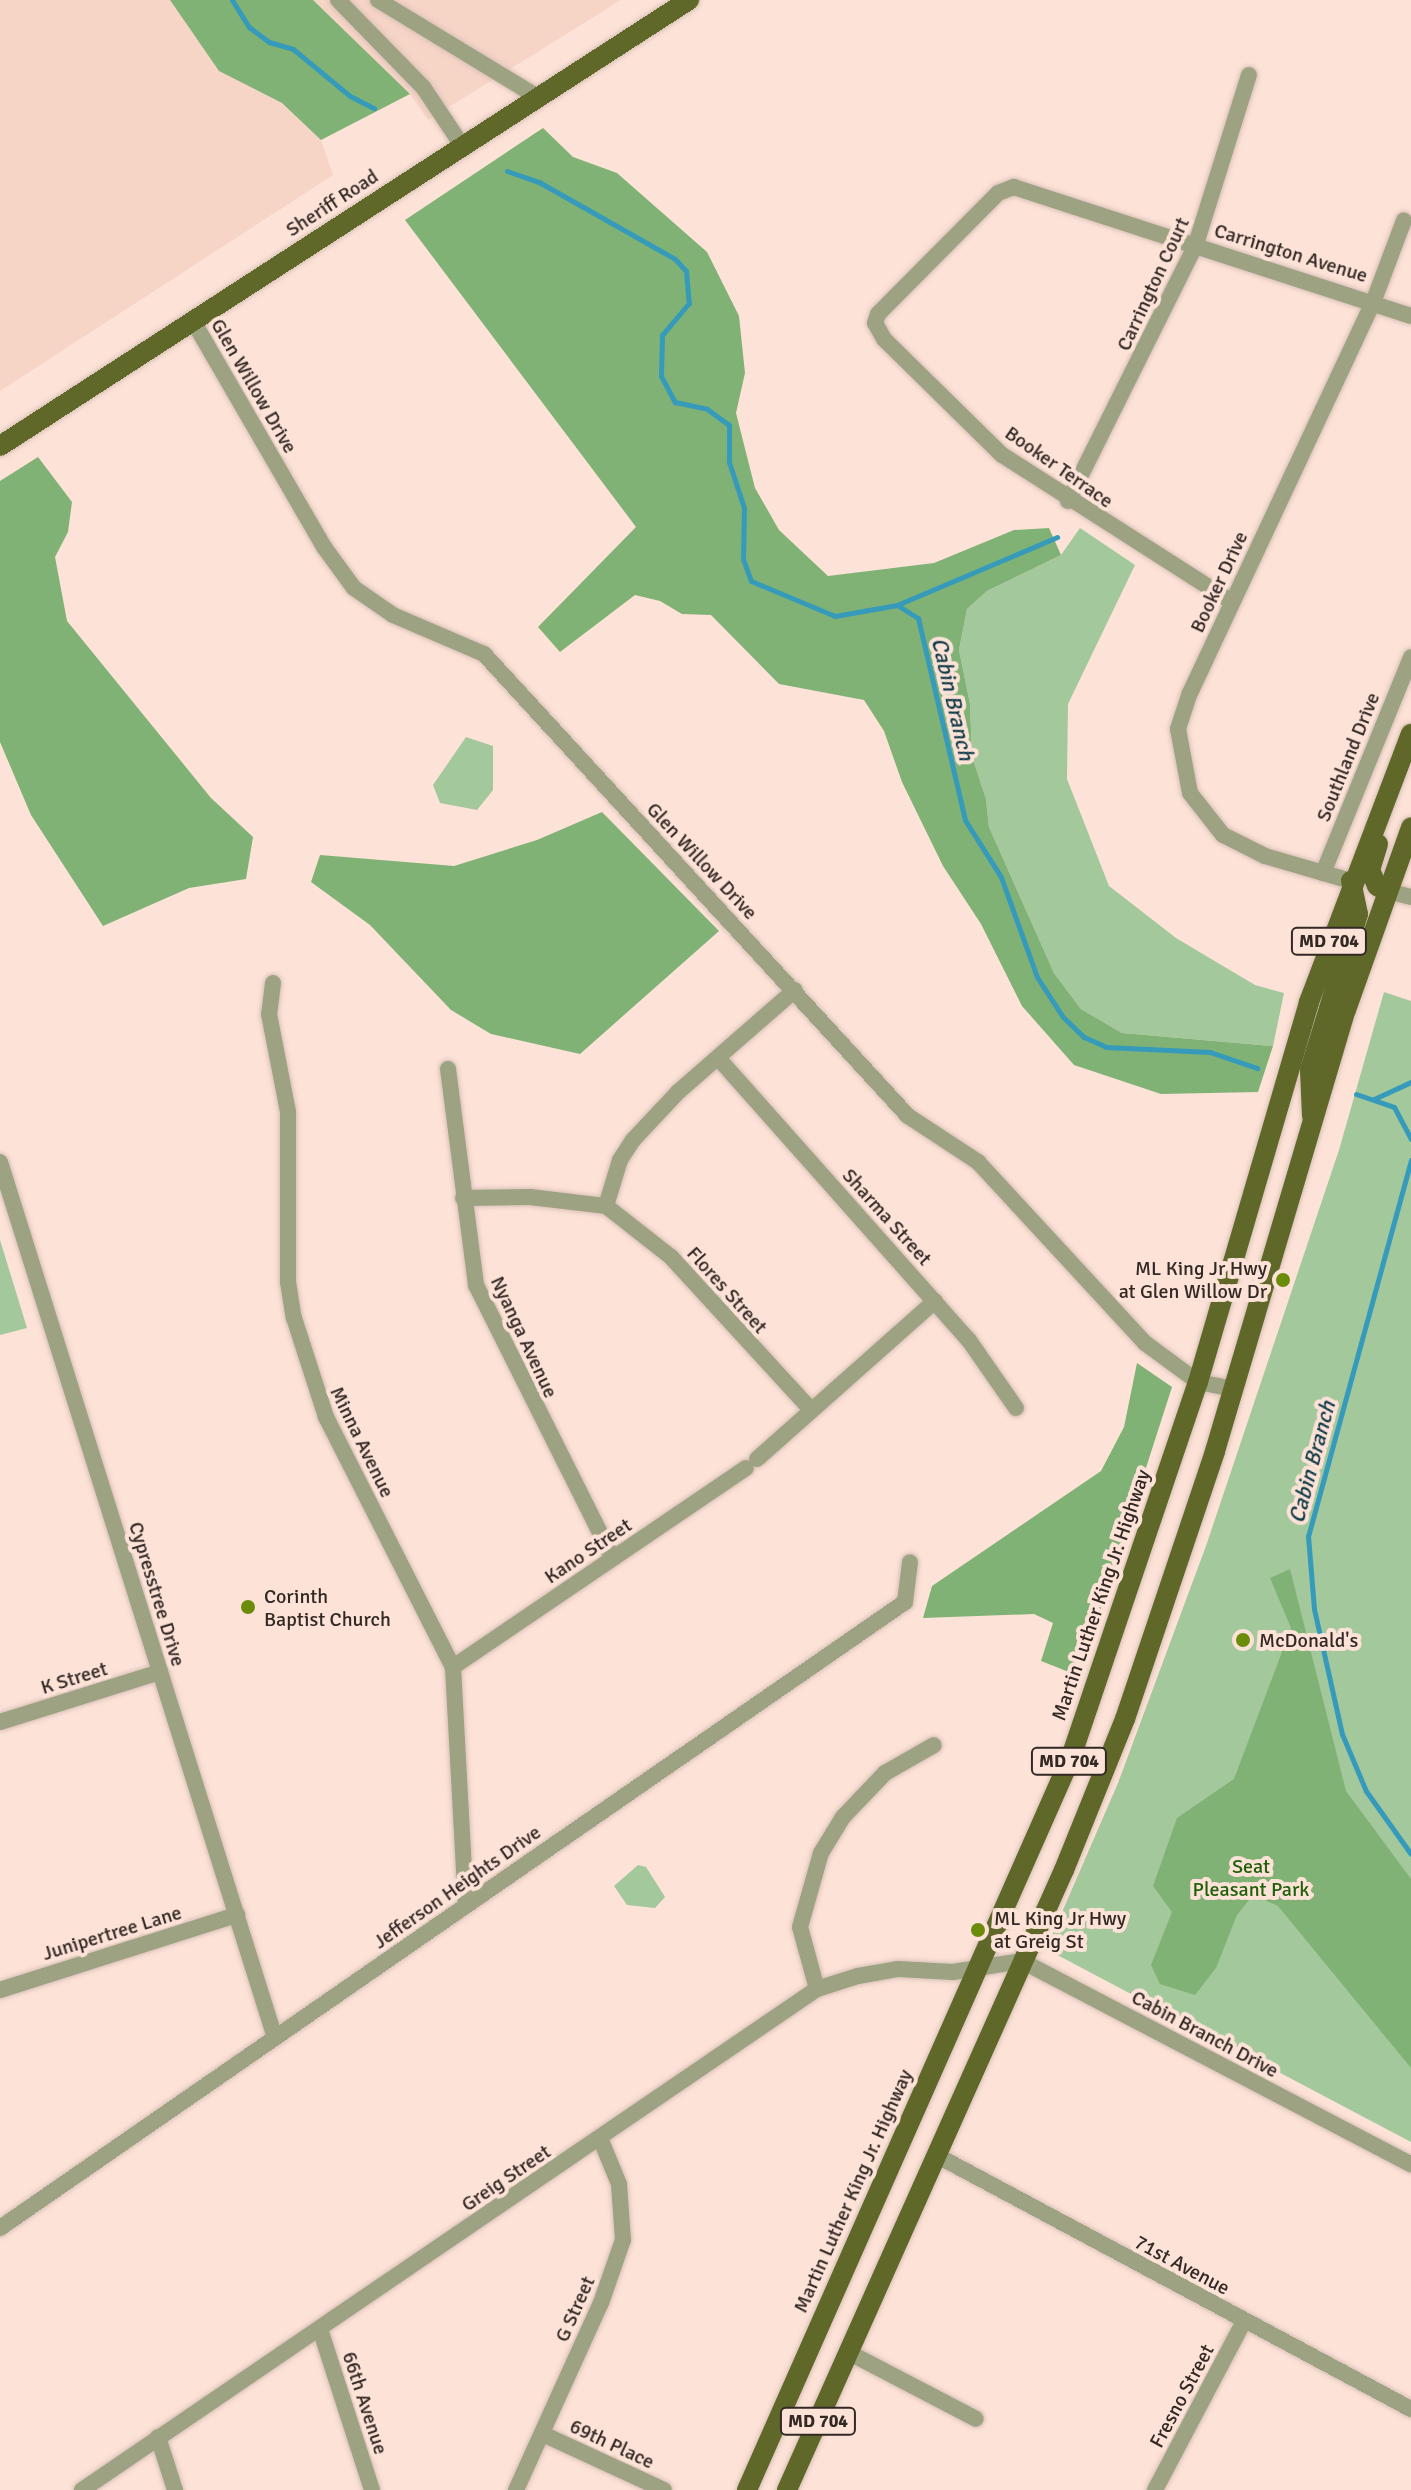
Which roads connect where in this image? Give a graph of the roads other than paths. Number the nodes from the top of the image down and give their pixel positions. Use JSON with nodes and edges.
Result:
{"nodes":[{"id":1,"x":338,"y":0,"type":"edge"},
{"id":2,"x":378,"y":0,"type":"edge"},
{"id":3,"x":689,"y":0,"type":"edge"},
{"id":4,"x":1249,"y":75,"type":"dead end"},
{"id":5,"x":539,"y":98,"type":"junction"},
{"id":6,"x":463,"y":147,"type":"junction"},
{"id":7,"x":1404,"y":220,"type":"dead end"},
{"id":8,"x":1196,"y":244,"type":"junction"},
{"id":9,"x":1374,"y":300,"type":"junction"},
{"id":10,"x":1411,"y":316,"type":"edge"},
{"id":11,"x":193,"y":321,"type":"junction"},
{"id":12,"x":884,"y":339,"type":"joint"},
{"id":13,"x":0,"y":446,"type":"edge"},
{"id":14,"x":1068,"y":501,"type":"junction"},
{"id":15,"x":1232,"y":602,"type":"junction"},
{"id":16,"x":1411,"y":657,"type":"edge"},
{"id":17,"x":1411,"y":734,"type":"edge"},
{"id":18,"x":1411,"y":764,"type":"edge"},
{"id":19,"x":1411,"y":827,"type":"edge"},
{"id":20,"x":1323,"y":873,"type":"junction"},
{"id":21,"x":1351,"y":881,"type":"junction"},
{"id":22,"x":1387,"y":891,"type":"junction"},
{"id":23,"x":1411,"y":897,"type":"edge"},
{"id":24,"x":273,"y":983,"type":"dead end"},
{"id":25,"x":795,"y":990,"type":"junction"},
{"id":26,"x":719,"y":1059,"type":"junction"},
{"id":27,"x":448,"y":1069,"type":"dead end"},
{"id":28,"x":1313,"y":1122,"type":"junction"},
{"id":29,"x":0,"y":1162,"type":"edge"},
{"id":30,"x":463,"y":1198,"type":"junction"},
{"id":31,"x":606,"y":1206,"type":"junction"},
{"id":32,"x":935,"y":1301,"type":"junction"},
{"id":33,"x":1198,"y":1382,"type":"junction"},
{"id":34,"x":1233,"y":1389,"type":"junction"},
{"id":35,"x":1016,"y":1408,"type":"dead end"},
{"id":36,"x":811,"y":1410,"type":"junction"},
{"id":37,"x":613,"y":1558,"type":"junction"},
{"id":38,"x":910,"y":1562,"type":"dead end"},
{"id":39,"x":453,"y":1667,"type":"junction"},
{"id":40,"x":160,"y":1672,"type":"junction"},
{"id":41,"x":0,"y":1722,"type":"edge"},
{"id":42,"x":934,"y":1745,"type":"dead end"},
{"id":43,"x":466,"y":1904,"type":"junction"},
{"id":44,"x":237,"y":1915,"type":"junction"},
{"id":45,"x":1022,"y":1961,"type":"junction"},
{"id":46,"x":976,"y":1970,"type":"junction"},
{"id":47,"x":817,"y":1989,"type":"junction"},
{"id":48,"x":0,"y":1990,"type":"edge"},
{"id":49,"x":275,"y":2038,"type":"junction"},
{"id":50,"x":600,"y":2138,"type":"junction"},
{"id":51,"x":936,"y":2155,"type":"junction"},
{"id":52,"x":1411,"y":2164,"type":"edge"},
{"id":53,"x":0,"y":2228,"type":"edge"},
{"id":54,"x":1244,"y":2321,"type":"junction"},
{"id":55,"x":320,"y":2329,"type":"junction"},
{"id":56,"x":848,"y":2352,"type":"junction"},
{"id":57,"x":1411,"y":2409,"type":"edge"},
{"id":58,"x":976,"y":2419,"type":"dead end"},
{"id":59,"x":543,"y":2434,"type":"junction"},
{"id":60,"x":158,"y":2437,"type":"junction"},
{"id":61,"x":82,"y":2490,"type":"edge"},
{"id":62,"x":175,"y":2490,"type":"edge"},
{"id":63,"x":372,"y":2490,"type":"edge"},
{"id":64,"x":516,"y":2490,"type":"edge"},
{"id":65,"x":664,"y":2490,"type":"edge"},
{"id":66,"x":747,"y":2490,"type":"edge"},
{"id":67,"x":787,"y":2490,"type":"edge"},
{"id":68,"x":1155,"y":2490,"type":"edge"}],
"edges":[{"from":1,"to":6,"type":"street"},
{"from":2,"to":5,"type":"street"},
{"from":3,"to":5,"type":"main road","name":"Sheriff Road"},
{"from":4,"to":8,"type":"street","name":"Carrington Court"},
{"from":5,"to":6,"type":"main road","name":"Sheriff Road"},
{"from":6,"to":11,"type":"main road","name":"Sheriff Road"},
{"from":7,"to":9,"type":"street","name":"Booker Drive"},
{"from":8,"to":9,"type":"street","name":"Carrington Avenue"},
{"from":8,"to":12,"type":"street","name":"Carrington Avenue"},
{"from":8,"to":14,"type":"street","name":"Carrington Court"},
{"from":9,"to":10,"type":"street","name":"Carrington Avenue"},
{"from":9,"to":15,"type":"street","name":"Booker Drive"},
{"from":11,"to":13,"type":"main road","name":"Sheriff Road"},
{"from":11,"to":25,"type":"street","name":"Glen Willow Drive"},
{"from":12,"to":14,"type":"street","name":"Booker Terrace"},
{"from":14,"to":15,"type":"street","name":"Booker Terrace"},
{"from":15,"to":20,"type":"street","name":"Booker Drive"},
{"from":16,"to":20,"type":"street","name":"Southland Drive"},
{"from":17,"to":21,"type":"main road","name":"Martin Luther King Jr. Highway","number":"MD 704"},
{"from":18,"to":22,"type":"main road"},
{"from":19,"to":22,"type":"main road","number":"MD 704"},
{"from":20,"to":21,"type":"street","name":"Booker Drive"},
{"from":21,"to":28,"type":"main road"},
{"from":21,"to":33,"type":"main road","name":"Martin Luther King Jr. Highway","number":"MD 704"},
{"from":22,"to":23,"type":"street"},
{"from":22,"to":28,"type":"main road","number":"MD 704"},
{"from":24,"to":39,"type":"street","name":"Minna Avenue"},
{"from":25,"to":26,"type":"street"},
{"from":25,"to":33,"type":"street","name":"Glen Willow Drive"},
{"from":26,"to":31,"type":"street"},
{"from":26,"to":32,"type":"street","name":"Sharma Street"},
{"from":27,"to":30,"type":"street","name":"Nyanga Avenue"},
{"from":28,"to":34,"type":"main road","number":"MD 704"},
{"from":29,"to":40,"type":"street","name":"Cypresstree Drive"},
{"from":30,"to":31,"type":"street"},
{"from":30,"to":37,"type":"street","name":"Nyanga Avenue"},
{"from":31,"to":36,"type":"street","name":"Flores Street"},
{"from":32,"to":35,"type":"street","name":"Sharma Street"},
{"from":32,"to":36,"type":"street","name":"Kano Street"},
{"from":33,"to":34,"type":"street","name":"Glen Willow Drive"},
{"from":33,"to":46,"type":"main road","name":"Martin Luther King Jr. Highway","number":"MD 704"},
{"from":34,"to":45,"type":"main road","number":"MD 704"},
{"from":36,"to":37,"type":"street","name":"Kano Street"},
{"from":37,"to":39,"type":"street","name":"Kano Street"},
{"from":38,"to":43,"type":"street","name":"Jefferson Heights Drive"},
{"from":39,"to":43,"type":"street","name":"Minna Avenue"},
{"from":40,"to":41,"type":"street","name":"K Street"},
{"from":40,"to":44,"type":"street","name":"Cypresstree Drive"},
{"from":42,"to":47,"type":"street"},
{"from":43,"to":49,"type":"street","name":"Jefferson Heights Drive"},
{"from":44,"to":48,"type":"street","name":"Junipertree Lane"},
{"from":44,"to":49,"type":"street","name":"Cypresstree Drive"},
{"from":45,"to":46,"type":"street"},
{"from":45,"to":51,"type":"main road","number":"MD 704"},
{"from":45,"to":52,"type":"street","name":"Cabin Branch Drive"},
{"from":46,"to":47,"type":"street","name":"Greig Street"},
{"from":46,"to":66,"type":"main road","name":"Martin Luther King Jr. Highway","number":"MD 704"},
{"from":47,"to":50,"type":"street","name":"Greig Street"},
{"from":49,"to":53,"type":"street","name":"Jefferson Heights Drive"},
{"from":50,"to":55,"type":"street","name":"Greig Street"},
{"from":50,"to":59,"type":"street","name":"G Street"},
{"from":51,"to":54,"type":"street","name":"71st Avenue"},
{"from":51,"to":56,"type":"main road","number":"MD 704"},
{"from":54,"to":57,"type":"street","name":"71st Avenue"},
{"from":54,"to":68,"type":"street","name":"Fresno Street"},
{"from":55,"to":60,"type":"street","name":"Greig Street"},
{"from":55,"to":63,"type":"street","name":"66th Avenue"},
{"from":56,"to":58,"type":"street"},
{"from":56,"to":67,"type":"main road","number":"MD 704"},
{"from":59,"to":64,"type":"street","name":"G Street"},
{"from":59,"to":65,"type":"street","name":"69th Place"},
{"from":60,"to":61,"type":"street","name":"Greig Street"},
{"from":60,"to":62,"type":"street"}]}
